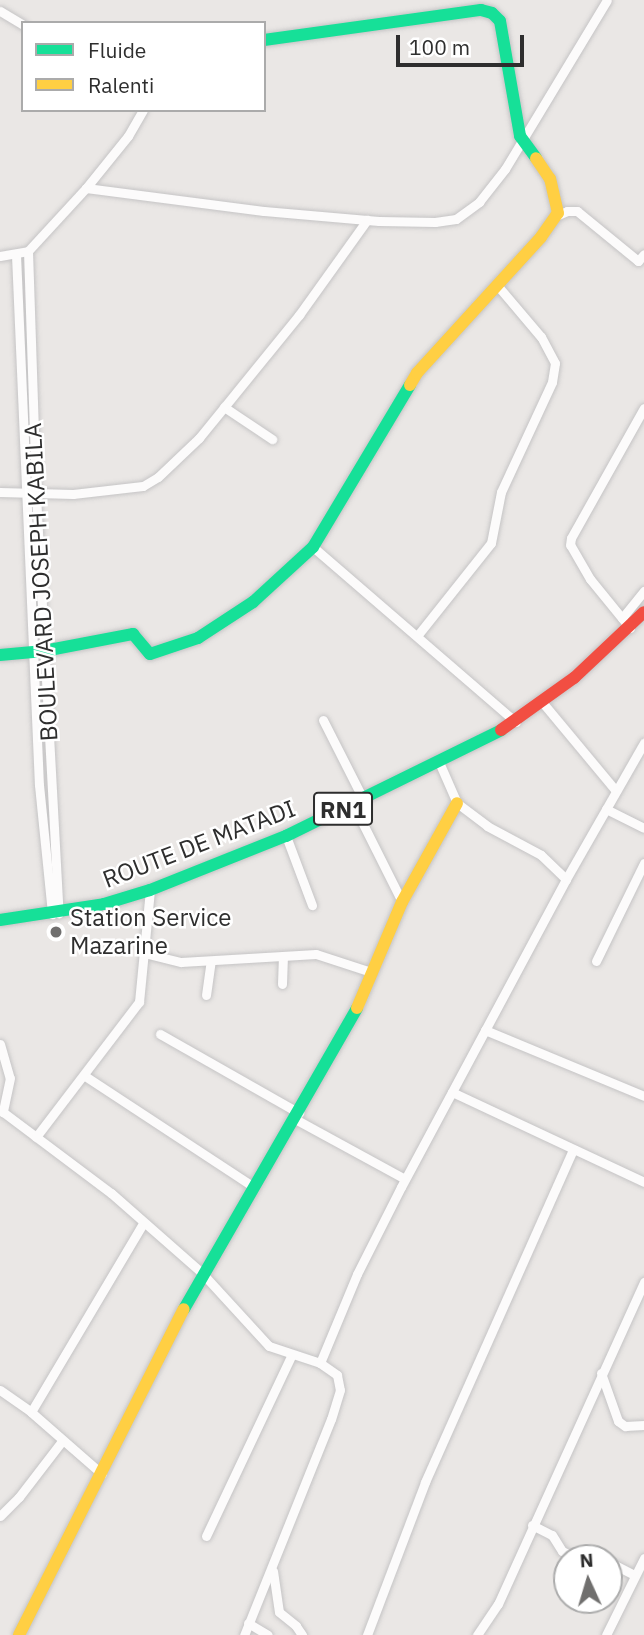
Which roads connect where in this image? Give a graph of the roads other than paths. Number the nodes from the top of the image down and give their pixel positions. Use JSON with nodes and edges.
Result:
{"nodes":[{"id":1,"x":607,"y":0,"type":"edge"},
{"id":2,"x":0,"y":10,"type":"edge"},
{"id":3,"x":21,"y":24,"type":"edge"},
{"id":4,"x":266,"y":40,"type":"edge"},
{"id":5,"x":143,"y":112,"type":"edge"},
{"id":6,"x":525,"y":141,"type":"junction"},
{"id":7,"x":86,"y":188,"type":"junction"},
{"id":8,"x":556,"y":216,"type":"junction"},
{"id":9,"x":367,"y":220,"type":"junction"},
{"id":10,"x":28,"y":251,"type":"junction"},
{"id":11,"x":16,"y":255,"type":"junction"},
{"id":12,"x":0,"y":256,"type":"edge"},
{"id":13,"x":642,"y":260,"type":"edge"},
{"id":14,"x":497,"y":285,"type":"junction"},
{"id":15,"x":224,"y":407,"type":"junction"},
{"id":16,"x":644,"y":408,"type":"edge"},
{"id":17,"x":272,"y":439,"type":"dead end"},
{"id":18,"x":25,"y":490,"type":"junction"},
{"id":19,"x":0,"y":492,"type":"edge"},
{"id":20,"x":36,"y":495,"type":"junction"},
{"id":21,"x":313,"y":547,"type":"junction"},
{"id":22,"x":644,"y":591,"type":"edge"},
{"id":23,"x":644,"y":612,"type":"edge"},
{"id":24,"x":626,"y":623,"type":"junction"},
{"id":25,"x":417,"y":636,"type":"junction"},
{"id":26,"x":39,"y":652,"type":"junction"},
{"id":27,"x":0,"y":655,"type":"edge"},
{"id":28,"x":543,"y":703,"type":"junction"},
{"id":29,"x":323,"y":720,"type":"dead end"},
{"id":30,"x":516,"y":722,"type":"junction"},
{"id":31,"x":644,"y":743,"type":"edge"},
{"id":32,"x":439,"y":762,"type":"junction"},
{"id":33,"x":616,"y":791,"type":"junction"},
{"id":34,"x":358,"y":802,"type":"junction"},
{"id":35,"x":457,"y":803,"type":"junction"},
{"id":36,"x":606,"y":809,"type":"junction"},
{"id":37,"x":644,"y":828,"type":"edge"},
{"id":38,"x":286,"y":836,"type":"junction"},
{"id":39,"x":644,"y":863,"type":"edge"},
{"id":40,"x":566,"y":879,"type":"junction"},
{"id":41,"x":150,"y":890,"type":"junction"},
{"id":42,"x":402,"y":902,"type":"junction"},
{"id":43,"x":312,"y":905,"type":"dead end"},
{"id":44,"x":55,"y":914,"type":"junction"},
{"id":45,"x":0,"y":920,"type":"edge"},
{"id":46,"x":144,"y":953,"type":"junction"},
{"id":47,"x":283,"y":957,"type":"junction"},
{"id":48,"x":211,"y":961,"type":"junction"},
{"id":49,"x":596,"y":961,"type":"dead end"},
{"id":50,"x":370,"y":972,"type":"junction"},
{"id":51,"x":282,"y":984,"type":"dead end"},
{"id":52,"x":206,"y":995,"type":"dead end"},
{"id":53,"x":485,"y":1030,"type":"junction"},
{"id":54,"x":160,"y":1034,"type":"dead end"},
{"id":55,"x":0,"y":1044,"type":"edge"},
{"id":56,"x":85,"y":1076,"type":"junction"},
{"id":57,"x":452,"y":1092,"type":"junction"},
{"id":58,"x":644,"y":1096,"type":"edge"},
{"id":59,"x":2,"y":1114,"type":"edge"},
{"id":60,"x":297,"y":1116,"type":"junction"},
{"id":61,"x":36,"y":1137,"type":"junction"},
{"id":62,"x":573,"y":1149,"type":"junction"},
{"id":63,"x":405,"y":1179,"type":"junction"},
{"id":64,"x":644,"y":1181,"type":"edge"},
{"id":65,"x":254,"y":1187,"type":"junction"},
{"id":66,"x":143,"y":1223,"type":"junction"},
{"id":67,"x":202,"y":1273,"type":"junction"},
{"id":68,"x":644,"y":1282,"type":"edge"},
{"id":69,"x":291,"y":1356,"type":"junction"},
{"id":70,"x":320,"y":1363,"type":"junction"},
{"id":71,"x":601,"y":1373,"type":"junction"},
{"id":72,"x":0,"y":1390,"type":"edge"},
{"id":73,"x":31,"y":1412,"type":"junction"},
{"id":74,"x":644,"y":1425,"type":"edge"},
{"id":75,"x":62,"y":1441,"type":"junction"},
{"id":76,"x":102,"y":1474,"type":"junction"},
{"id":77,"x":0,"y":1516,"type":"edge"},
{"id":78,"x":532,"y":1525,"type":"junction"},
{"id":79,"x":206,"y":1536,"type":"dead end"},
{"id":80,"x":558,"y":1544,"type":"edge"},
{"id":81,"x":644,"y":1558,"type":"edge"},
{"id":82,"x":272,"y":1564,"type":"junction"},
{"id":83,"x":623,"y":1569,"type":"edge"},
{"id":84,"x":635,"y":1575,"type":"junction"},
{"id":85,"x":248,"y":1623,"type":"junction"},
{"id":86,"x":19,"y":1635,"type":"edge"},
{"id":87,"x":244,"y":1635,"type":"edge"},
{"id":88,"x":268,"y":1635,"type":"edge"},
{"id":89,"x":302,"y":1635,"type":"edge"},
{"id":90,"x":367,"y":1635,"type":"edge"},
{"id":91,"x":477,"y":1635,"type":"edge"},
{"id":92,"x":606,"y":1635,"type":"edge"}],
"edges":[{"from":1,"to":6,"type":"street"},
{"from":2,"to":3,"type":"street"},
{"from":4,"to":6,"type":"main road"},
{"from":5,"to":7,"type":"street"},
{"from":6,"to":8,"type":"main road"},
{"from":6,"to":9,"type":"street"},
{"from":7,"to":9,"type":"street"},
{"from":7,"to":10,"type":"street"},
{"from":8,"to":13,"type":"street"},
{"from":8,"to":14,"type":"main road"},
{"from":9,"to":15,"type":"street"},
{"from":10,"to":11,"type":"street"},
{"from":10,"to":20,"type":"street","name":"BOULEVARD JOSEPH KABILA"},
{"from":11,"to":12,"type":"street"},
{"from":11,"to":18,"type":"street","name":"BOULEVARD JOSEPH KABILA"},
{"from":14,"to":21,"type":"main road"},
{"from":14,"to":25,"type":"street"},
{"from":15,"to":17,"type":"street"},
{"from":15,"to":20,"type":"street"},
{"from":16,"to":24,"type":"street"},
{"from":18,"to":19,"type":"street"},
{"from":18,"to":20,"type":"street"},
{"from":18,"to":26,"type":"street","name":"BOULEVARD JOSEPH KABILA"},
{"from":20,"to":26,"type":"street","name":"BOULEVARD JOSEPH KABILA"},
{"from":21,"to":25,"type":"street"},
{"from":21,"to":26,"type":"main road"},
{"from":22,"to":24,"type":"street"},
{"from":23,"to":24,"type":"main road","name":"ROUTE DE MATADI","number":"RN1"},
{"from":24,"to":28,"type":"main road","name":"ROUTE DE MATADI","number":"RN1"},
{"from":25,"to":30,"type":"street"},
{"from":26,"to":27,"type":"main road"},
{"from":26,"to":44,"type":"street","name":"BOULEVARD JOSEPH KABILA"},
{"from":28,"to":30,"type":"main road","name":"ROUTE DE MATADI","number":"RN1"},
{"from":28,"to":33,"type":"street"},
{"from":29,"to":34,"type":"street"},
{"from":30,"to":32,"type":"main road","name":"ROUTE DE MATADI","number":"RN1"},
{"from":31,"to":33,"type":"street"},
{"from":32,"to":34,"type":"main road","name":"ROUTE DE MATADI","number":"RN1"},
{"from":32,"to":35,"type":"street"},
{"from":33,"to":36,"type":"street"},
{"from":34,"to":38,"type":"main road","name":"ROUTE DE MATADI","number":"RN1"},
{"from":34,"to":42,"type":"street"},
{"from":35,"to":40,"type":"street"},
{"from":35,"to":42,"type":"main road"},
{"from":36,"to":37,"type":"street"},
{"from":36,"to":40,"type":"street"},
{"from":38,"to":41,"type":"main road","name":"ROUTE DE MATADI","number":"RN1"},
{"from":38,"to":43,"type":"street"},
{"from":39,"to":49,"type":"street"},
{"from":40,"to":53,"type":"street"},
{"from":41,"to":44,"type":"main road","name":"ROUTE DE MATADI","number":"RN1"},
{"from":41,"to":46,"type":"street"},
{"from":42,"to":50,"type":"main road"},
{"from":44,"to":45,"type":"main road","name":"ROUTE DE MATADI","number":"RN1"},
{"from":46,"to":48,"type":"street"},
{"from":46,"to":56,"type":"street"},
{"from":47,"to":48,"type":"street"},
{"from":47,"to":50,"type":"street"},
{"from":47,"to":51,"type":"street"},
{"from":48,"to":52,"type":"street"},
{"from":50,"to":60,"type":"main road"},
{"from":53,"to":57,"type":"street"},
{"from":53,"to":58,"type":"street"},
{"from":54,"to":60,"type":"street"},
{"from":55,"to":59,"type":"street"},
{"from":56,"to":61,"type":"street"},
{"from":56,"to":65,"type":"street"},
{"from":57,"to":62,"type":"street"},
{"from":57,"to":63,"type":"street"},
{"from":59,"to":61,"type":"street"},
{"from":60,"to":63,"type":"street"},
{"from":60,"to":65,"type":"main road"},
{"from":61,"to":66,"type":"street"},
{"from":62,"to":64,"type":"street"},
{"from":62,"to":90,"type":"street"},
{"from":63,"to":70,"type":"street"},
{"from":65,"to":67,"type":"main road"},
{"from":66,"to":67,"type":"street"},
{"from":66,"to":73,"type":"street"},
{"from":67,"to":69,"type":"street"},
{"from":67,"to":76,"type":"main road"},
{"from":68,"to":71,"type":"street"},
{"from":69,"to":70,"type":"street"},
{"from":69,"to":79,"type":"street"},
{"from":70,"to":82,"type":"street"},
{"from":71,"to":74,"type":"street"},
{"from":71,"to":78,"type":"street"},
{"from":72,"to":73,"type":"street"},
{"from":73,"to":75,"type":"street"},
{"from":75,"to":76,"type":"street"},
{"from":75,"to":77,"type":"street"},
{"from":76,"to":86,"type":"main road"},
{"from":78,"to":80,"type":"street"},
{"from":78,"to":91,"type":"street"},
{"from":81,"to":84,"type":"street"},
{"from":82,"to":85,"type":"street"},
{"from":82,"to":89,"type":"street"},
{"from":83,"to":84,"type":"street"},
{"from":84,"to":92,"type":"street"},
{"from":85,"to":87,"type":"street"},
{"from":85,"to":88,"type":"street"}]}
